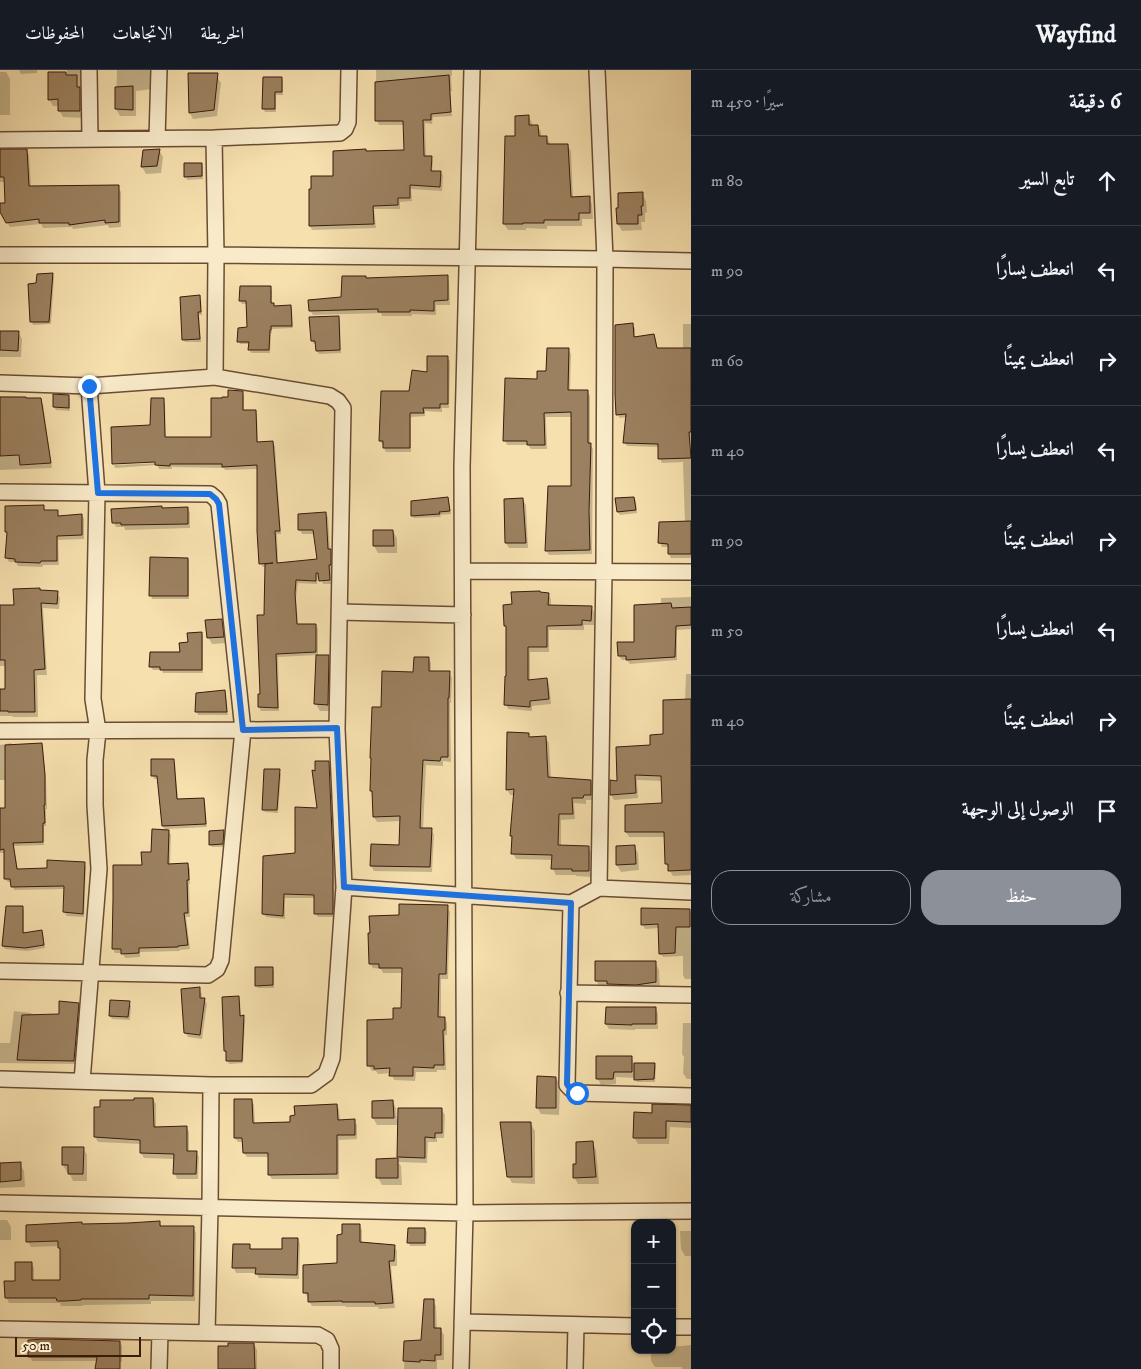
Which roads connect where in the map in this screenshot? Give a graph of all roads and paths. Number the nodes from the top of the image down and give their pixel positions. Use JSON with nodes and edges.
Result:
{"nodes":[{"id":1,"x":89,"y":70,"type":"edge"},
{"id":2,"x":159,"y":70,"type":"edge"},
{"id":3,"x":349,"y":70,"type":"edge"},
{"id":4,"x":472,"y":70,"type":"edge"},
{"id":5,"x":597,"y":70,"type":"edge"},
{"id":6,"x":90,"y":138,"type":"junction"},
{"id":7,"x":214,"y":138,"type":"junction"},
{"id":8,"x":157,"y":139,"type":"junction"},
{"id":9,"x":0,"y":140,"type":"edge"},
{"id":10,"x":0,"y":255,"type":"edge"},
{"id":11,"x":216,"y":255,"type":"junction"},
{"id":12,"x":468,"y":258,"type":"junction"},
{"id":13,"x":605,"y":259,"type":"junction"},
{"id":14,"x":691,"y":261,"type":"edge"},
{"id":15,"x":215,"y":376,"type":"junction"},
{"id":16,"x":0,"y":382,"type":"edge"},
{"id":17,"x":89,"y":386,"type":"junction"},
{"id":18,"x":0,"y":492,"type":"edge"},
{"id":19,"x":98,"y":493,"type":"junction"},
{"id":20,"x":463,"y":571,"type":"junction"},
{"id":21,"x":604,"y":571,"type":"junction"},
{"id":22,"x":691,"y":572,"type":"edge"},
{"id":23,"x":339,"y":612,"type":"junction"},
{"id":24,"x":462,"y":615,"type":"junction"},
{"id":25,"x":337,"y":728,"type":"junction"},
{"id":26,"x":243,"y":730,"type":"junction"},
{"id":27,"x":0,"y":731,"type":"edge"},
{"id":28,"x":98,"y":731,"type":"junction"},
{"id":29,"x":344,"y":887,"type":"junction"},
{"id":30,"x":600,"y":888,"type":"junction"},
{"id":31,"x":691,"y":892,"type":"edge"},
{"id":32,"x":463,"y":895,"type":"junction"},
{"id":33,"x":571,"y":903,"type":"junction"},
{"id":34,"x":0,"y":971,"type":"edge"},
{"id":35,"x":90,"y":972,"type":"junction"},
{"id":36,"x":568,"y":994,"type":"junction"},
{"id":37,"x":691,"y":996,"type":"edge"},
{"id":38,"x":0,"y":1079,"type":"edge"},
{"id":39,"x":82,"y":1081,"type":"junction"},
{"id":40,"x":211,"y":1085,"type":"junction"},
{"id":41,"x":691,"y":1096,"type":"edge"},
{"id":42,"x":0,"y":1203,"type":"edge"},
{"id":43,"x":210,"y":1208,"type":"junction"},
{"id":44,"x":691,"y":1211,"type":"edge"},
{"id":45,"x":465,"y":1213,"type":"junction"},
{"id":46,"x":462,"y":1322,"type":"junction"},
{"id":47,"x":576,"y":1325,"type":"junction"},
{"id":48,"x":631,"y":1326,"type":"edge"},
{"id":49,"x":676,"y":1327,"type":"edge"},
{"id":50,"x":691,"y":1327,"type":"edge"},
{"id":51,"x":0,"y":1329,"type":"edge"},
{"id":52,"x":160,"y":1332,"type":"junction"},
{"id":53,"x":208,"y":1333,"type":"junction"},
{"id":54,"x":159,"y":1369,"type":"edge"},
{"id":55,"x":331,"y":1369,"type":"edge"},
{"id":56,"x":460,"y":1369,"type":"edge"},
{"id":57,"x":575,"y":1369,"type":"edge"}],
"edges":[{"from":1,"to":6,"type":"street"},
{"from":2,"to":8,"type":"street"},
{"from":3,"to":7,"type":"street"},
{"from":4,"to":12,"type":"street"},
{"from":5,"to":13,"type":"street"},
{"from":6,"to":8,"type":"street"},
{"from":6,"to":9,"type":"street"},
{"from":7,"to":8,"type":"street"},
{"from":7,"to":11,"type":"street"},
{"from":10,"to":11,"type":"street"},
{"from":11,"to":12,"type":"street"},
{"from":11,"to":15,"type":"street"},
{"from":12,"to":13,"type":"street"},
{"from":12,"to":20,"type":"street"},
{"from":13,"to":14,"type":"street"},
{"from":13,"to":21,"type":"street"},
{"from":15,"to":17,"type":"street"},
{"from":15,"to":23,"type":"street"},
{"from":16,"to":17,"type":"street"},
{"from":17,"to":19,"type":"street"},
{"from":18,"to":19,"type":"street"},
{"from":19,"to":26,"type":"street"},
{"from":19,"to":28,"type":"street"},
{"from":20,"to":21,"type":"street"},
{"from":20,"to":24,"type":"street"},
{"from":21,"to":22,"type":"street"},
{"from":21,"to":30,"type":"street"},
{"from":23,"to":24,"type":"street"},
{"from":23,"to":25,"type":"street"},
{"from":24,"to":32,"type":"street"},
{"from":25,"to":26,"type":"street"},
{"from":25,"to":29,"type":"street"},
{"from":26,"to":28,"type":"street"},
{"from":26,"to":35,"type":"street"},
{"from":27,"to":28,"type":"street"},
{"from":28,"to":35,"type":"street"},
{"from":29,"to":32,"type":"street"},
{"from":29,"to":40,"type":"street"},
{"from":30,"to":31,"type":"street"},
{"from":30,"to":33,"type":"street"},
{"from":32,"to":33,"type":"street"},
{"from":32,"to":45,"type":"street"},
{"from":33,"to":36,"type":"street"},
{"from":34,"to":35,"type":"street"},
{"from":35,"to":39,"type":"street"},
{"from":36,"to":37,"type":"street"},
{"from":36,"to":41,"type":"street"},
{"from":38,"to":39,"type":"street"},
{"from":39,"to":40,"type":"street"},
{"from":40,"to":43,"type":"street"},
{"from":42,"to":43,"type":"street"},
{"from":43,"to":45,"type":"street"},
{"from":43,"to":53,"type":"street"},
{"from":44,"to":45,"type":"street"},
{"from":45,"to":46,"type":"street"},
{"from":46,"to":47,"type":"street"},
{"from":46,"to":56,"type":"street"},
{"from":47,"to":48,"type":"street"},
{"from":47,"to":57,"type":"street"},
{"from":49,"to":50,"type":"street"},
{"from":51,"to":52,"type":"street"},
{"from":52,"to":53,"type":"street"},
{"from":52,"to":54,"type":"street"},
{"from":53,"to":55,"type":"street"}]}
